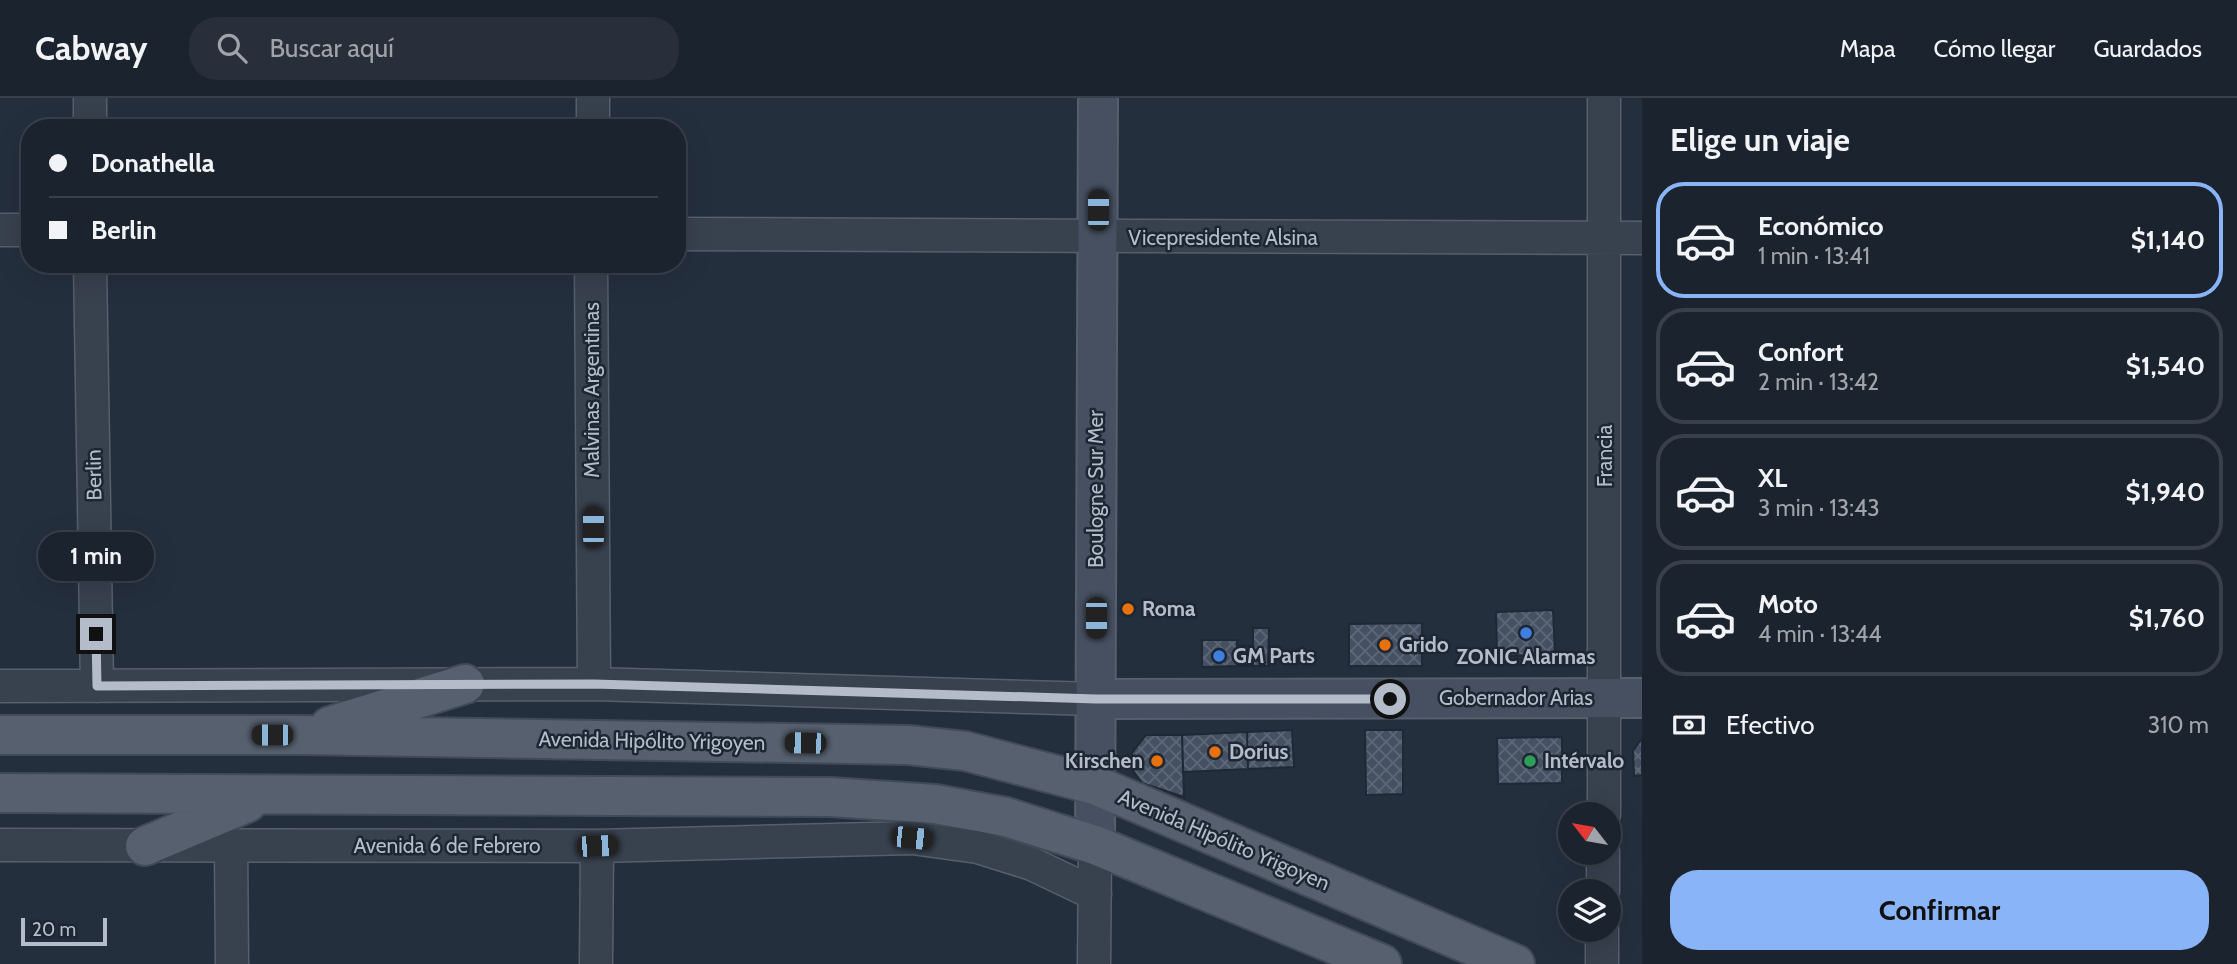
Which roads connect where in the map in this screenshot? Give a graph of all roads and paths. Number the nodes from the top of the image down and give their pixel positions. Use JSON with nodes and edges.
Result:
{"nodes":[{"id":1,"x":90,"y":98,"type":"edge"},
{"id":2,"x":593,"y":98,"type":"edge"},
{"id":3,"x":1098,"y":98,"type":"edge"},
{"id":4,"x":1604,"y":98,"type":"edge"},
{"id":5,"x":90,"y":119,"type":"edge"},
{"id":6,"x":593,"y":119,"type":"edge"},
{"id":7,"x":0,"y":230,"type":"edge"},
{"id":8,"x":21,"y":230,"type":"edge"},
{"id":9,"x":686,"y":233,"type":"edge"},
{"id":10,"x":1098,"y":238,"type":"junction"},
{"id":11,"x":1604,"y":238,"type":"junction"},
{"id":12,"x":1642,"y":238,"type":"edge"},
{"id":13,"x":90,"y":273,"type":"edge"},
{"id":14,"x":591,"y":273,"type":"edge"},
{"id":15,"x":465,"y":684,"type":"junction"},
{"id":16,"x":594,"y":684,"type":"junction"},
{"id":17,"x":0,"y":686,"type":"edge"},
{"id":18,"x":97,"y":686,"type":"junction"},
{"id":19,"x":1623,"y":698,"type":"edge"},
{"id":20,"x":1096,"y":699,"type":"junction"},
{"id":21,"x":0,"y":735,"type":"edge"},
{"id":22,"x":299,"y":735,"type":"junction"},
{"id":23,"x":1095,"y":785,"type":"junction"},
{"id":24,"x":0,"y":793,"type":"edge"},
{"id":25,"x":262,"y":797,"type":"junction"},
{"id":26,"x":1606,"y":802,"type":"edge"},
{"id":27,"x":0,"y":845,"type":"edge"},
{"id":28,"x":1095,"y":845,"type":"junction"},
{"id":29,"x":145,"y":846,"type":"junction"},
{"id":30,"x":231,"y":846,"type":"junction"},
{"id":31,"x":597,"y":846,"type":"junction"},
{"id":32,"x":1095,"y":894,"type":"junction"},
{"id":33,"x":1602,"y":942,"type":"edge"},
{"id":34,"x":232,"y":964,"type":"edge"},
{"id":35,"x":596,"y":964,"type":"edge"},
{"id":36,"x":1094,"y":964,"type":"edge"},
{"id":37,"x":1382,"y":964,"type":"edge"},
{"id":38,"x":1515,"y":964,"type":"edge"},
{"id":39,"x":1602,"y":964,"type":"edge"}],
"edges":[{"from":1,"to":5,"type":"street"},
{"from":2,"to":6,"type":"street"},
{"from":3,"to":10,"type":"street","name":"Boulogne Sur Mer"},
{"from":4,"to":11,"type":"street","name":"Francia"},
{"from":7,"to":8,"type":"street"},
{"from":9,"to":10,"type":"street","name":"Vicepresidente Alsina"},
{"from":10,"to":11,"type":"street","name":"Vicepresidente Alsina"},
{"from":10,"to":20,"type":"street","name":"Boulogne Sur Mer"},
{"from":11,"to":12,"type":"street","name":"Vicepresidente Alsina"},
{"from":11,"to":19,"type":"street","name":"Francia"},
{"from":13,"to":18,"type":"street","name":"Berlin"},
{"from":14,"to":16,"type":"street","name":"Malvinas Argentinas"},
{"from":15,"to":16,"type":"street"},
{"from":15,"to":18,"type":"street"},
{"from":15,"to":22,"type":"main road"},
{"from":16,"to":20,"type":"street"},
{"from":17,"to":18,"type":"street"},
{"from":19,"to":20,"type":"street","name":"Gobernador Arias"},
{"from":19,"to":26,"type":"street","name":"Francia"},
{"from":20,"to":23,"type":"street","name":"Boulogne Sur Mer"},
{"from":21,"to":22,"type":"main road","name":"Avenida Hipólito Yrigoyen"},
{"from":22,"to":23,"type":"main road","name":"Avenida Hipólito Yrigoyen"},
{"from":23,"to":28,"type":"street","name":"Boulogne Sur Mer"},
{"from":23,"to":38,"type":"main road","name":"Avenida Hipólito Yrigoyen"},
{"from":24,"to":25,"type":"main road"},
{"from":25,"to":28,"type":"main road"},
{"from":25,"to":29,"type":"main road"},
{"from":27,"to":29,"type":"street","name":"Avenida 6 de Febrero"},
{"from":28,"to":32,"type":"street","name":"Boulogne Sur Mer"},
{"from":28,"to":37,"type":"main road"},
{"from":29,"to":30,"type":"street","name":"Avenida 6 de Febrero"},
{"from":30,"to":31,"type":"street","name":"Avenida 6 de Febrero"},
{"from":30,"to":34,"type":"street"},
{"from":31,"to":32,"type":"street","name":"Avenida 6 de Febrero"},
{"from":31,"to":35,"type":"street"},
{"from":32,"to":36,"type":"street","name":"Boulogne Sur Mer"},
{"from":33,"to":39,"type":"street"}]}
